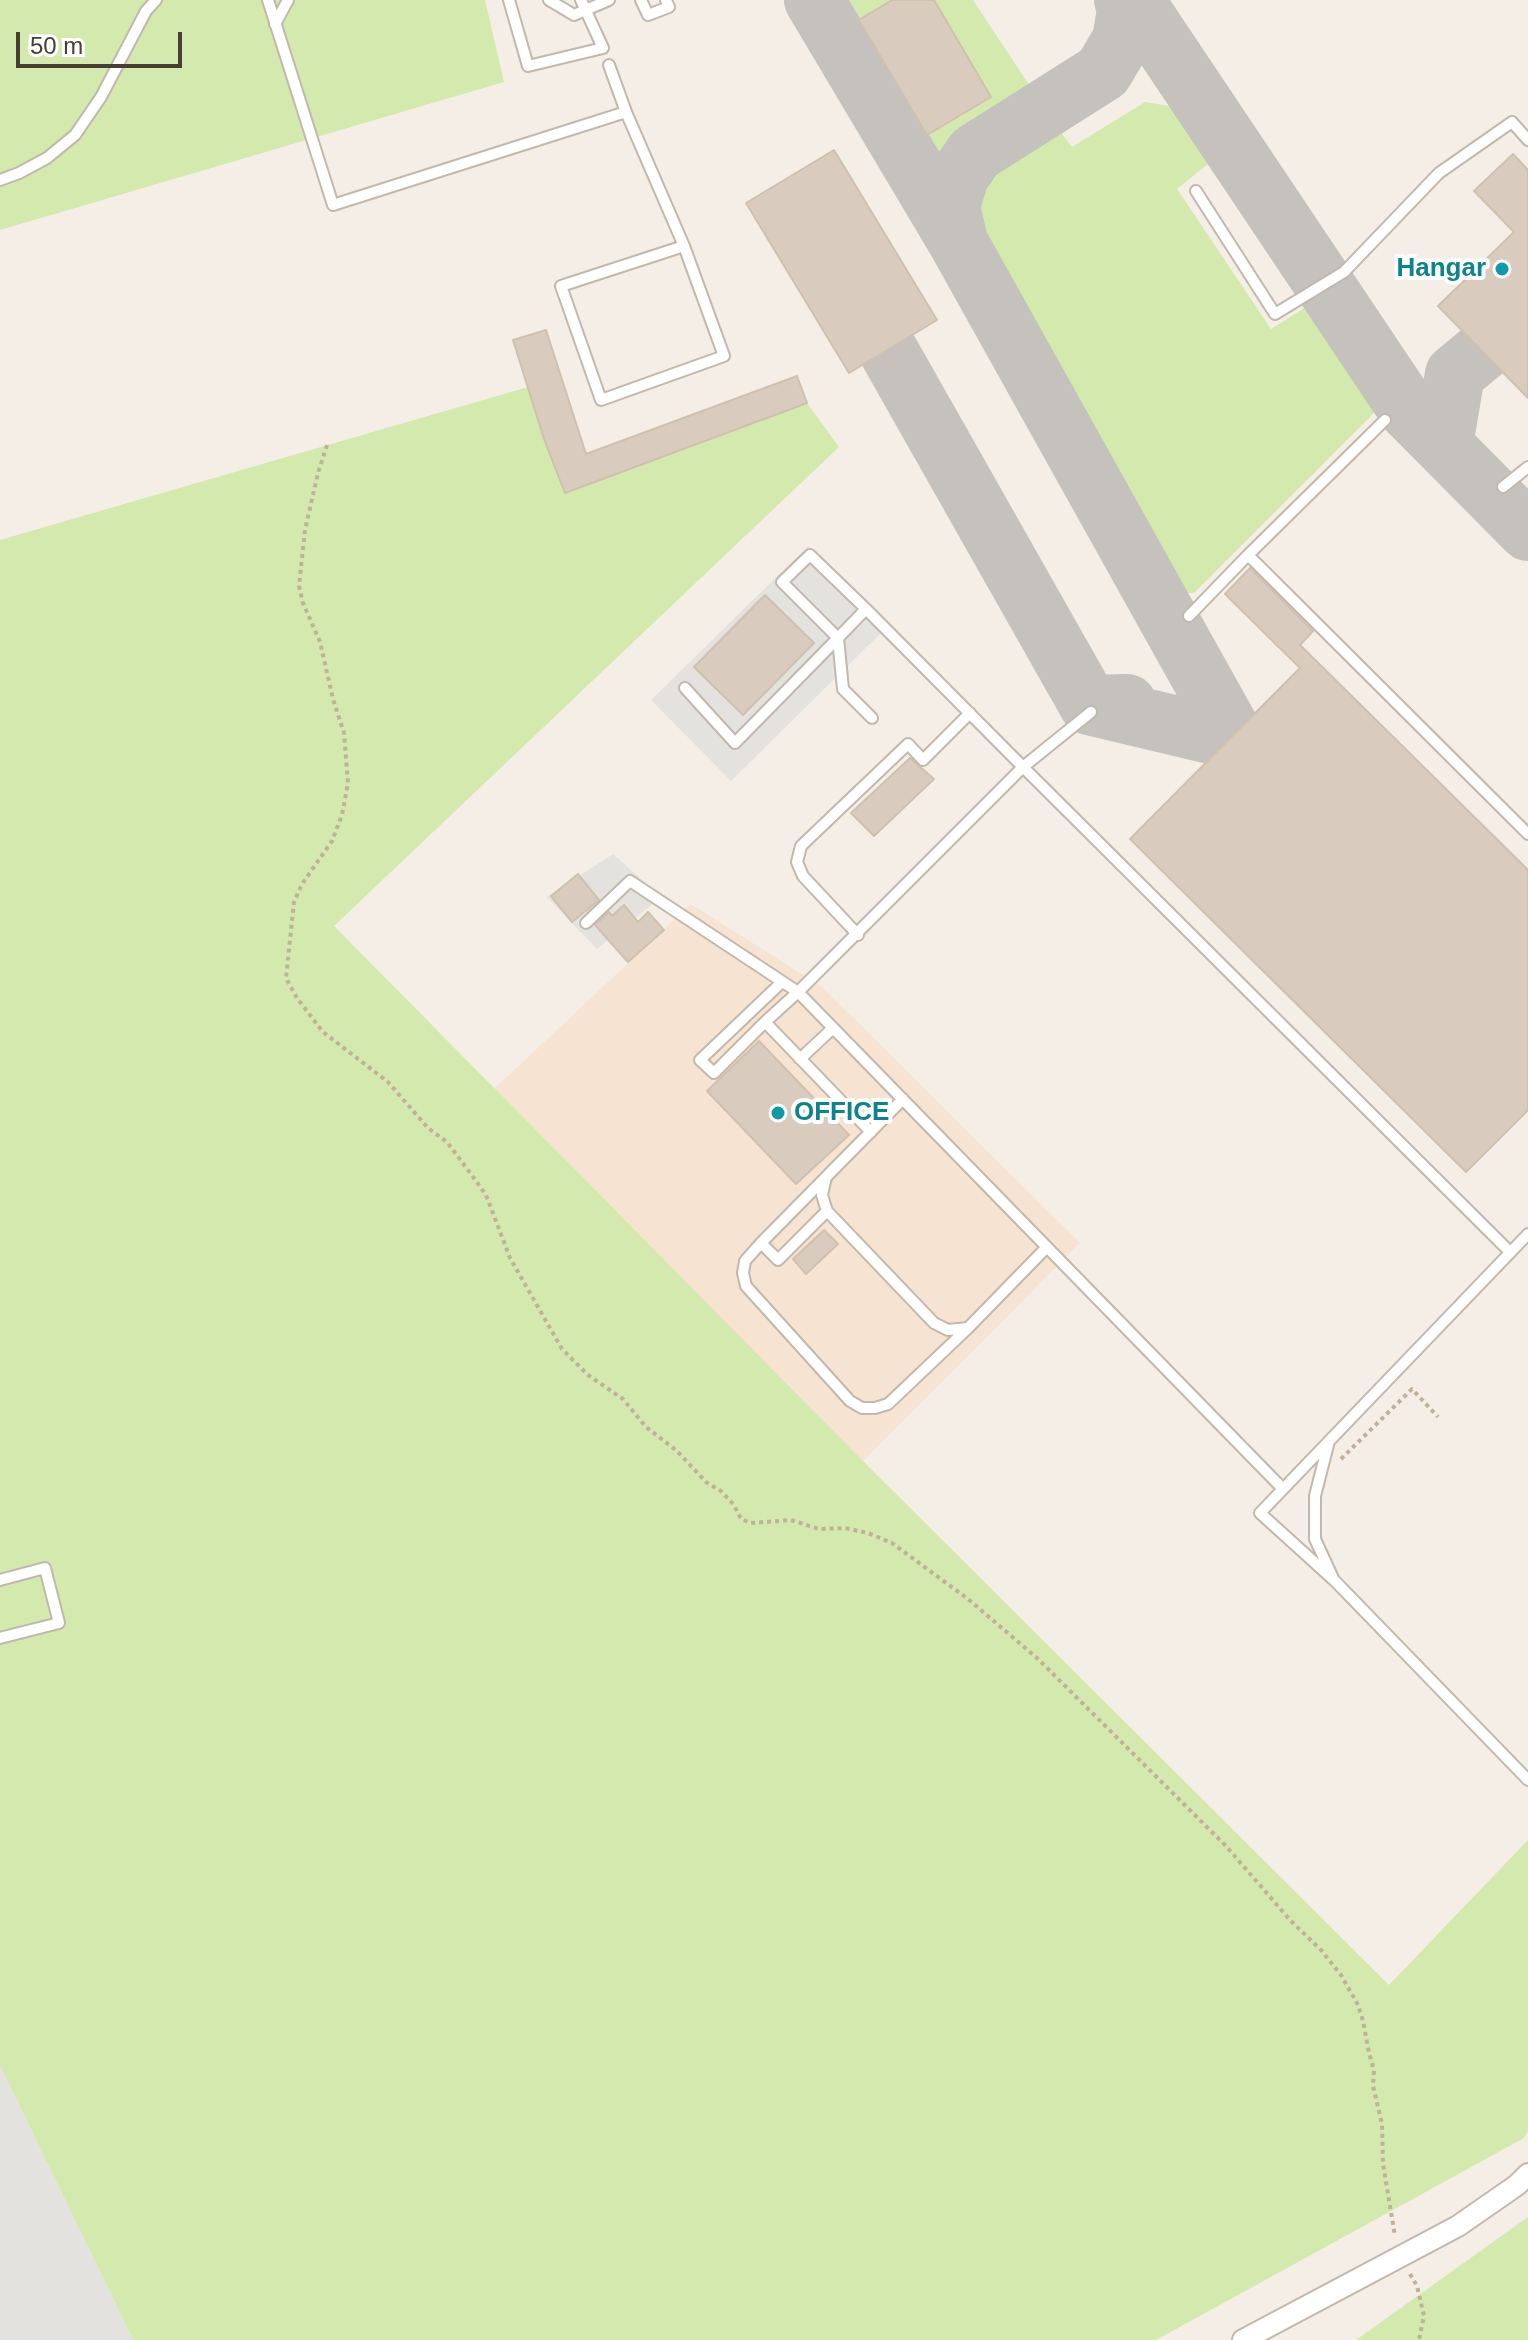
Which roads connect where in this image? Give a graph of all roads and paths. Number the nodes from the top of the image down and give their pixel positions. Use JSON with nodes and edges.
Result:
{"nodes":[{"id":1,"x":156,"y":0,"type":"edge"},
{"id":2,"x":268,"y":0,"type":"edge"},
{"id":3,"x":288,"y":0,"type":"edge"},
{"id":4,"x":509,"y":0,"type":"edge"},
{"id":5,"x":549,"y":0,"type":"edge"},
{"id":6,"x":609,"y":0,"type":"edge"},
{"id":7,"x":641,"y":0,"type":"edge"},
{"id":8,"x":666,"y":0,"type":"edge"},
{"id":9,"x":583,"y":5,"type":"edge"},
{"id":10,"x":275,"y":24,"type":"junction"},
{"id":11,"x":609,"y":65,"type":"dead end"},
{"id":12,"x":626,"y":112,"type":"junction"},
{"id":13,"x":1528,"y":140,"type":"edge"},
{"id":14,"x":0,"y":180,"type":"edge"},
{"id":15,"x":1196,"y":191,"type":"dead end"},
{"id":16,"x":684,"y":246,"type":"junction"},
{"id":17,"x":1385,"y":420,"type":"dead end"},
{"id":18,"x":327,"y":445,"type":"dead end"},
{"id":19,"x":1528,"y":467,"type":"edge"},
{"id":20,"x":1503,"y":487,"type":"dead end"},
{"id":21,"x":1248,"y":555,"type":"junction"},
{"id":22,"x":866,"y":609,"type":"junction"},
{"id":23,"x":1189,"y":616,"type":"dead end"},
{"id":24,"x":838,"y":638,"type":"junction"},
{"id":25,"x":685,"y":688,"type":"dead end"},
{"id":26,"x":1091,"y":712,"type":"dead end"},
{"id":27,"x":970,"y":713,"type":"junction"},
{"id":28,"x":872,"y":718,"type":"dead end"},
{"id":29,"x":1023,"y":767,"type":"junction"},
{"id":30,"x":1528,"y":834,"type":"edge"},
{"id":31,"x":586,"y":923,"type":"dead end"},
{"id":32,"x":858,"y":935,"type":"junction"},
{"id":33,"x":782,"y":982,"type":"junction"},
{"id":34,"x":798,"y":992,"type":"junction"},
{"id":35,"x":765,"y":1022,"type":"junction"},
{"id":36,"x":833,"y":1028,"type":"junction"},
{"id":37,"x":800,"y":1059,"type":"junction"},
{"id":38,"x":903,"y":1099,"type":"junction"},
{"id":39,"x":871,"y":1132,"type":"junction"},
{"id":40,"x":826,"y":1177,"type":"junction"},
{"id":41,"x":827,"y":1211,"type":"junction"},
{"id":42,"x":1528,"y":1234,"type":"edge"},
{"id":43,"x":761,"y":1243,"type":"junction"},
{"id":44,"x":1046,"y":1248,"type":"junction"},
{"id":45,"x":1510,"y":1252,"type":"junction"},
{"id":46,"x":968,"y":1328,"type":"junction"},
{"id":47,"x":1438,"y":1417,"type":"dead end"},
{"id":48,"x":1329,"y":1441,"type":"junction"},
{"id":49,"x":1341,"y":1459,"type":"dead end"},
{"id":50,"x":1283,"y":1489,"type":"junction"},
{"id":51,"x":0,"y":1580,"type":"edge"},
{"id":52,"x":1335,"y":1581,"type":"junction"},
{"id":53,"x":0,"y":1638,"type":"edge"},
{"id":54,"x":1528,"y":1780,"type":"edge"},
{"id":55,"x":1528,"y":2174,"type":"edge"},
{"id":56,"x":1402,"y":2255,"type":"junction"},
{"id":57,"x":1243,"y":2340,"type":"edge"},
{"id":58,"x":1419,"y":2340,"type":"edge"}],
"edges":[{"from":1,"to":14,"type":"lane"},
{"from":2,"to":10,"type":"lane"},
{"from":3,"to":10,"type":"lane"},
{"from":4,"to":9,"type":"lane"},
{"from":5,"to":9,"type":"lane"},
{"from":6,"to":9,"type":"lane"},
{"from":7,"to":8,"type":"lane"},
{"from":10,"to":12,"type":"lane"},
{"from":11,"to":12,"type":"lane"},
{"from":12,"to":16,"type":"lane"},
{"from":13,"to":15,"type":"lane"},
{"from":16,"to":16,"type":"lane"},
{"from":17,"to":21,"type":"lane"},
{"from":18,"to":56,"type":"path"},
{"from":19,"to":20,"type":"lane"},
{"from":21,"to":23,"type":"lane"},
{"from":21,"to":30,"type":"lane"},
{"from":22,"to":24,"type":"lane"},
{"from":22,"to":24,"type":"lane"},
{"from":22,"to":27,"type":"lane"},
{"from":24,"to":25,"type":"lane"},
{"from":24,"to":28,"type":"lane"},
{"from":26,"to":29,"type":"lane"},
{"from":27,"to":29,"type":"lane"},
{"from":27,"to":32,"type":"lane"},
{"from":29,"to":32,"type":"lane"},
{"from":29,"to":45,"type":"lane"},
{"from":31,"to":33,"type":"lane"},
{"from":32,"to":34,"type":"lane"},
{"from":33,"to":34,"type":"lane"},
{"from":33,"to":35,"type":"lane"},
{"from":34,"to":35,"type":"lane"},
{"from":34,"to":36,"type":"lane"},
{"from":35,"to":37,"type":"lane"},
{"from":36,"to":37,"type":"lane"},
{"from":36,"to":38,"type":"lane"},
{"from":37,"to":39,"type":"lane"},
{"from":38,"to":39,"type":"lane"},
{"from":38,"to":44,"type":"lane"},
{"from":39,"to":40,"type":"lane"},
{"from":40,"to":41,"type":"lane"},
{"from":40,"to":43,"type":"lane"},
{"from":41,"to":43,"type":"lane"},
{"from":41,"to":46,"type":"lane"},
{"from":42,"to":45,"type":"lane"},
{"from":43,"to":46,"type":"lane"},
{"from":44,"to":46,"type":"lane"},
{"from":44,"to":50,"type":"lane"},
{"from":45,"to":48,"type":"lane"},
{"from":47,"to":49,"type":"path"},
{"from":48,"to":50,"type":"lane"},
{"from":48,"to":52,"type":"lane"},
{"from":50,"to":52,"type":"lane"},
{"from":51,"to":53,"type":"lane"},
{"from":52,"to":54,"type":"lane"},
{"from":55,"to":56,"type":"street"},
{"from":56,"to":57,"type":"street"},
{"from":56,"to":58,"type":"path"}]}
